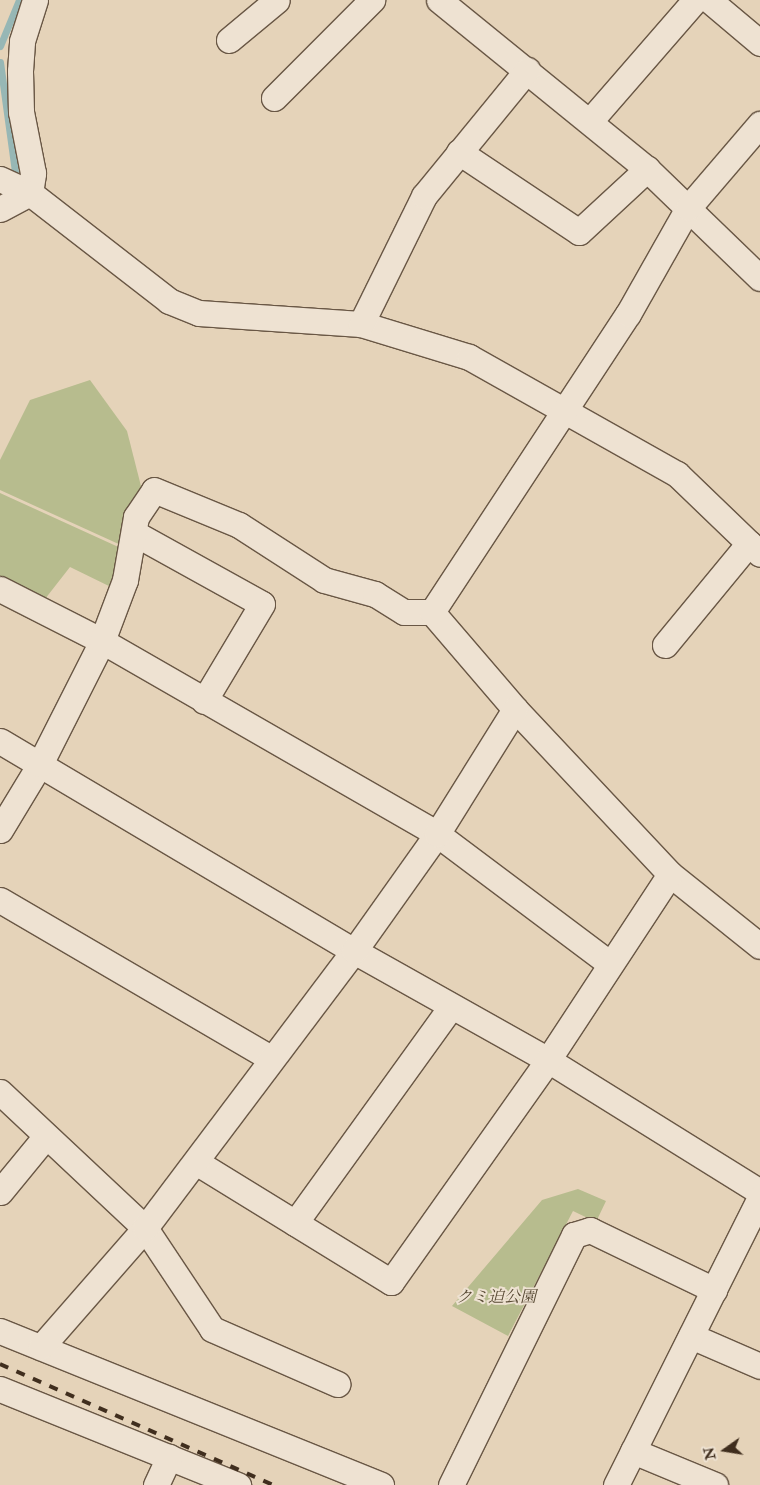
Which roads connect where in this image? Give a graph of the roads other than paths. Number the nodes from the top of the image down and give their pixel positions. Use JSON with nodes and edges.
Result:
{"nodes":[{"id":1,"x":35,"y":0,"type":"edge"},
{"id":2,"x":277,"y":0,"type":"edge"},
{"id":3,"x":372,"y":0,"type":"edge"},
{"id":4,"x":439,"y":0,"type":"edge"},
{"id":5,"x":695,"y":0,"type":"edge"},
{"id":6,"x":709,"y":0,"type":"edge"},
{"id":7,"x":229,"y":40,"type":"dead end"},
{"id":8,"x":760,"y":42,"type":"edge"},
{"id":9,"x":527,"y":70,"type":"junction"},
{"id":10,"x":274,"y":98,"type":"dead end"},
{"id":11,"x":590,"y":121,"type":"junction"},
{"id":12,"x":760,"y":124,"type":"edge"},
{"id":13,"x":459,"y":152,"type":"junction"},
{"id":14,"x":647,"y":170,"type":"junction"},
{"id":15,"x":0,"y":179,"type":"edge"},
{"id":16,"x":30,"y":193,"type":"junction"},
{"id":17,"x":688,"y":208,"type":"junction"},
{"id":18,"x":0,"y":209,"type":"edge"},
{"id":19,"x":760,"y":278,"type":"edge"},
{"id":20,"x":361,"y":324,"type":"junction"},
{"id":21,"x":566,"y":408,"type":"junction"},
{"id":22,"x":134,"y":533,"type":"junction"},
{"id":23,"x":754,"y":549,"type":"edge"},
{"id":24,"x":0,"y":589,"type":"edge"},
{"id":25,"x":432,"y":612,"type":"junction"},
{"id":26,"x":102,"y":641,"type":"junction"},
{"id":27,"x":664,"y":645,"type":"dead end"},
{"id":28,"x":204,"y":701,"type":"junction"},
{"id":29,"x":515,"y":709,"type":"junction"},
{"id":30,"x":0,"y":741,"type":"edge"},
{"id":31,"x":40,"y":764,"type":"junction"},
{"id":32,"x":0,"y":830,"type":"edge"},
{"id":33,"x":437,"y":834,"type":"junction"},
{"id":34,"x":670,"y":874,"type":"junction"},
{"id":35,"x":0,"y":900,"type":"edge"},
{"id":36,"x":760,"y":946,"type":"edge"},
{"id":37,"x":354,"y":951,"type":"junction"},
{"id":38,"x":609,"y":963,"type":"junction"},
{"id":39,"x":451,"y":1007,"type":"junction"},
{"id":40,"x":270,"y":1058,"type":"junction"},
{"id":41,"x":548,"y":1060,"type":"junction"},
{"id":42,"x":0,"y":1092,"type":"edge"},
{"id":43,"x":46,"y":1136,"type":"junction"},
{"id":44,"x":196,"y":1162,"type":"junction"},
{"id":45,"x":0,"y":1192,"type":"edge"},
{"id":46,"x":760,"y":1192,"type":"edge"},
{"id":47,"x":760,"y":1198,"type":"edge"},
{"id":48,"x":296,"y":1223,"type":"junction"},
{"id":49,"x":145,"y":1228,"type":"junction"},
{"id":50,"x":753,"y":1229,"type":"edge"},
{"id":51,"x":714,"y":1290,"type":"junction"},
{"id":52,"x":0,"y":1331,"type":"edge"},
{"id":53,"x":691,"y":1336,"type":"junction"},
{"id":54,"x":42,"y":1347,"type":"junction"},
{"id":55,"x":760,"y":1366,"type":"edge"},
{"id":56,"x":337,"y":1384,"type":"dead end"},
{"id":57,"x":0,"y":1389,"type":"edge"},
{"id":58,"x":633,"y":1452,"type":"junction"},
{"id":59,"x":168,"y":1457,"type":"junction"},
{"id":60,"x":156,"y":1485,"type":"edge"},
{"id":61,"x":238,"y":1485,"type":"edge"},
{"id":62,"x":381,"y":1485,"type":"edge"},
{"id":63,"x":451,"y":1485,"type":"edge"},
{"id":64,"x":616,"y":1485,"type":"edge"},
{"id":65,"x":715,"y":1485,"type":"edge"}],
"edges":[{"from":1,"to":16,"type":"street"},
{"from":2,"to":7,"type":"street"},
{"from":3,"to":10,"type":"street"},
{"from":4,"to":9,"type":"street"},
{"from":5,"to":11,"type":"street"},
{"from":6,"to":8,"type":"street"},
{"from":9,"to":11,"type":"street"},
{"from":9,"to":13,"type":"street"},
{"from":11,"to":14,"type":"street"},
{"from":12,"to":17,"type":"street"},
{"from":13,"to":14,"type":"street"},
{"from":13,"to":20,"type":"street"},
{"from":14,"to":17,"type":"street"},
{"from":15,"to":16,"type":"street"},
{"from":16,"to":18,"type":"street"},
{"from":16,"to":20,"type":"street"},
{"from":17,"to":19,"type":"street"},
{"from":17,"to":21,"type":"street"},
{"from":20,"to":21,"type":"street"},
{"from":21,"to":23,"type":"street"},
{"from":21,"to":25,"type":"street"},
{"from":22,"to":25,"type":"street"},
{"from":22,"to":26,"type":"street"},
{"from":22,"to":28,"type":"street"},
{"from":23,"to":27,"type":"street"},
{"from":24,"to":26,"type":"street"},
{"from":25,"to":29,"type":"street"},
{"from":26,"to":28,"type":"street"},
{"from":26,"to":31,"type":"street"},
{"from":28,"to":33,"type":"street"},
{"from":29,"to":33,"type":"street"},
{"from":29,"to":34,"type":"street"},
{"from":30,"to":31,"type":"street"},
{"from":31,"to":32,"type":"street"},
{"from":31,"to":37,"type":"street"},
{"from":33,"to":37,"type":"street"},
{"from":33,"to":38,"type":"street"},
{"from":34,"to":36,"type":"street"},
{"from":34,"to":38,"type":"street"},
{"from":35,"to":40,"type":"street"},
{"from":37,"to":39,"type":"street"},
{"from":37,"to":40,"type":"street"},
{"from":38,"to":41,"type":"street"},
{"from":39,"to":41,"type":"street"},
{"from":39,"to":48,"type":"street"},
{"from":40,"to":44,"type":"street"},
{"from":41,"to":46,"type":"street"},
{"from":41,"to":48,"type":"street"},
{"from":42,"to":43,"type":"street"},
{"from":43,"to":45,"type":"street"},
{"from":43,"to":49,"type":"street"},
{"from":44,"to":48,"type":"street"},
{"from":44,"to":49,"type":"street"},
{"from":47,"to":50,"type":"street"},
{"from":49,"to":54,"type":"street"},
{"from":49,"to":56,"type":"street"},
{"from":50,"to":51,"type":"street"},
{"from":51,"to":53,"type":"street"},
{"from":51,"to":63,"type":"street"},
{"from":52,"to":54,"type":"street"},
{"from":53,"to":55,"type":"street"},
{"from":53,"to":58,"type":"street"},
{"from":54,"to":62,"type":"street"},
{"from":57,"to":59,"type":"street"},
{"from":58,"to":64,"type":"street"},
{"from":58,"to":65,"type":"street"},
{"from":59,"to":60,"type":"street"},
{"from":59,"to":61,"type":"street"}]}
